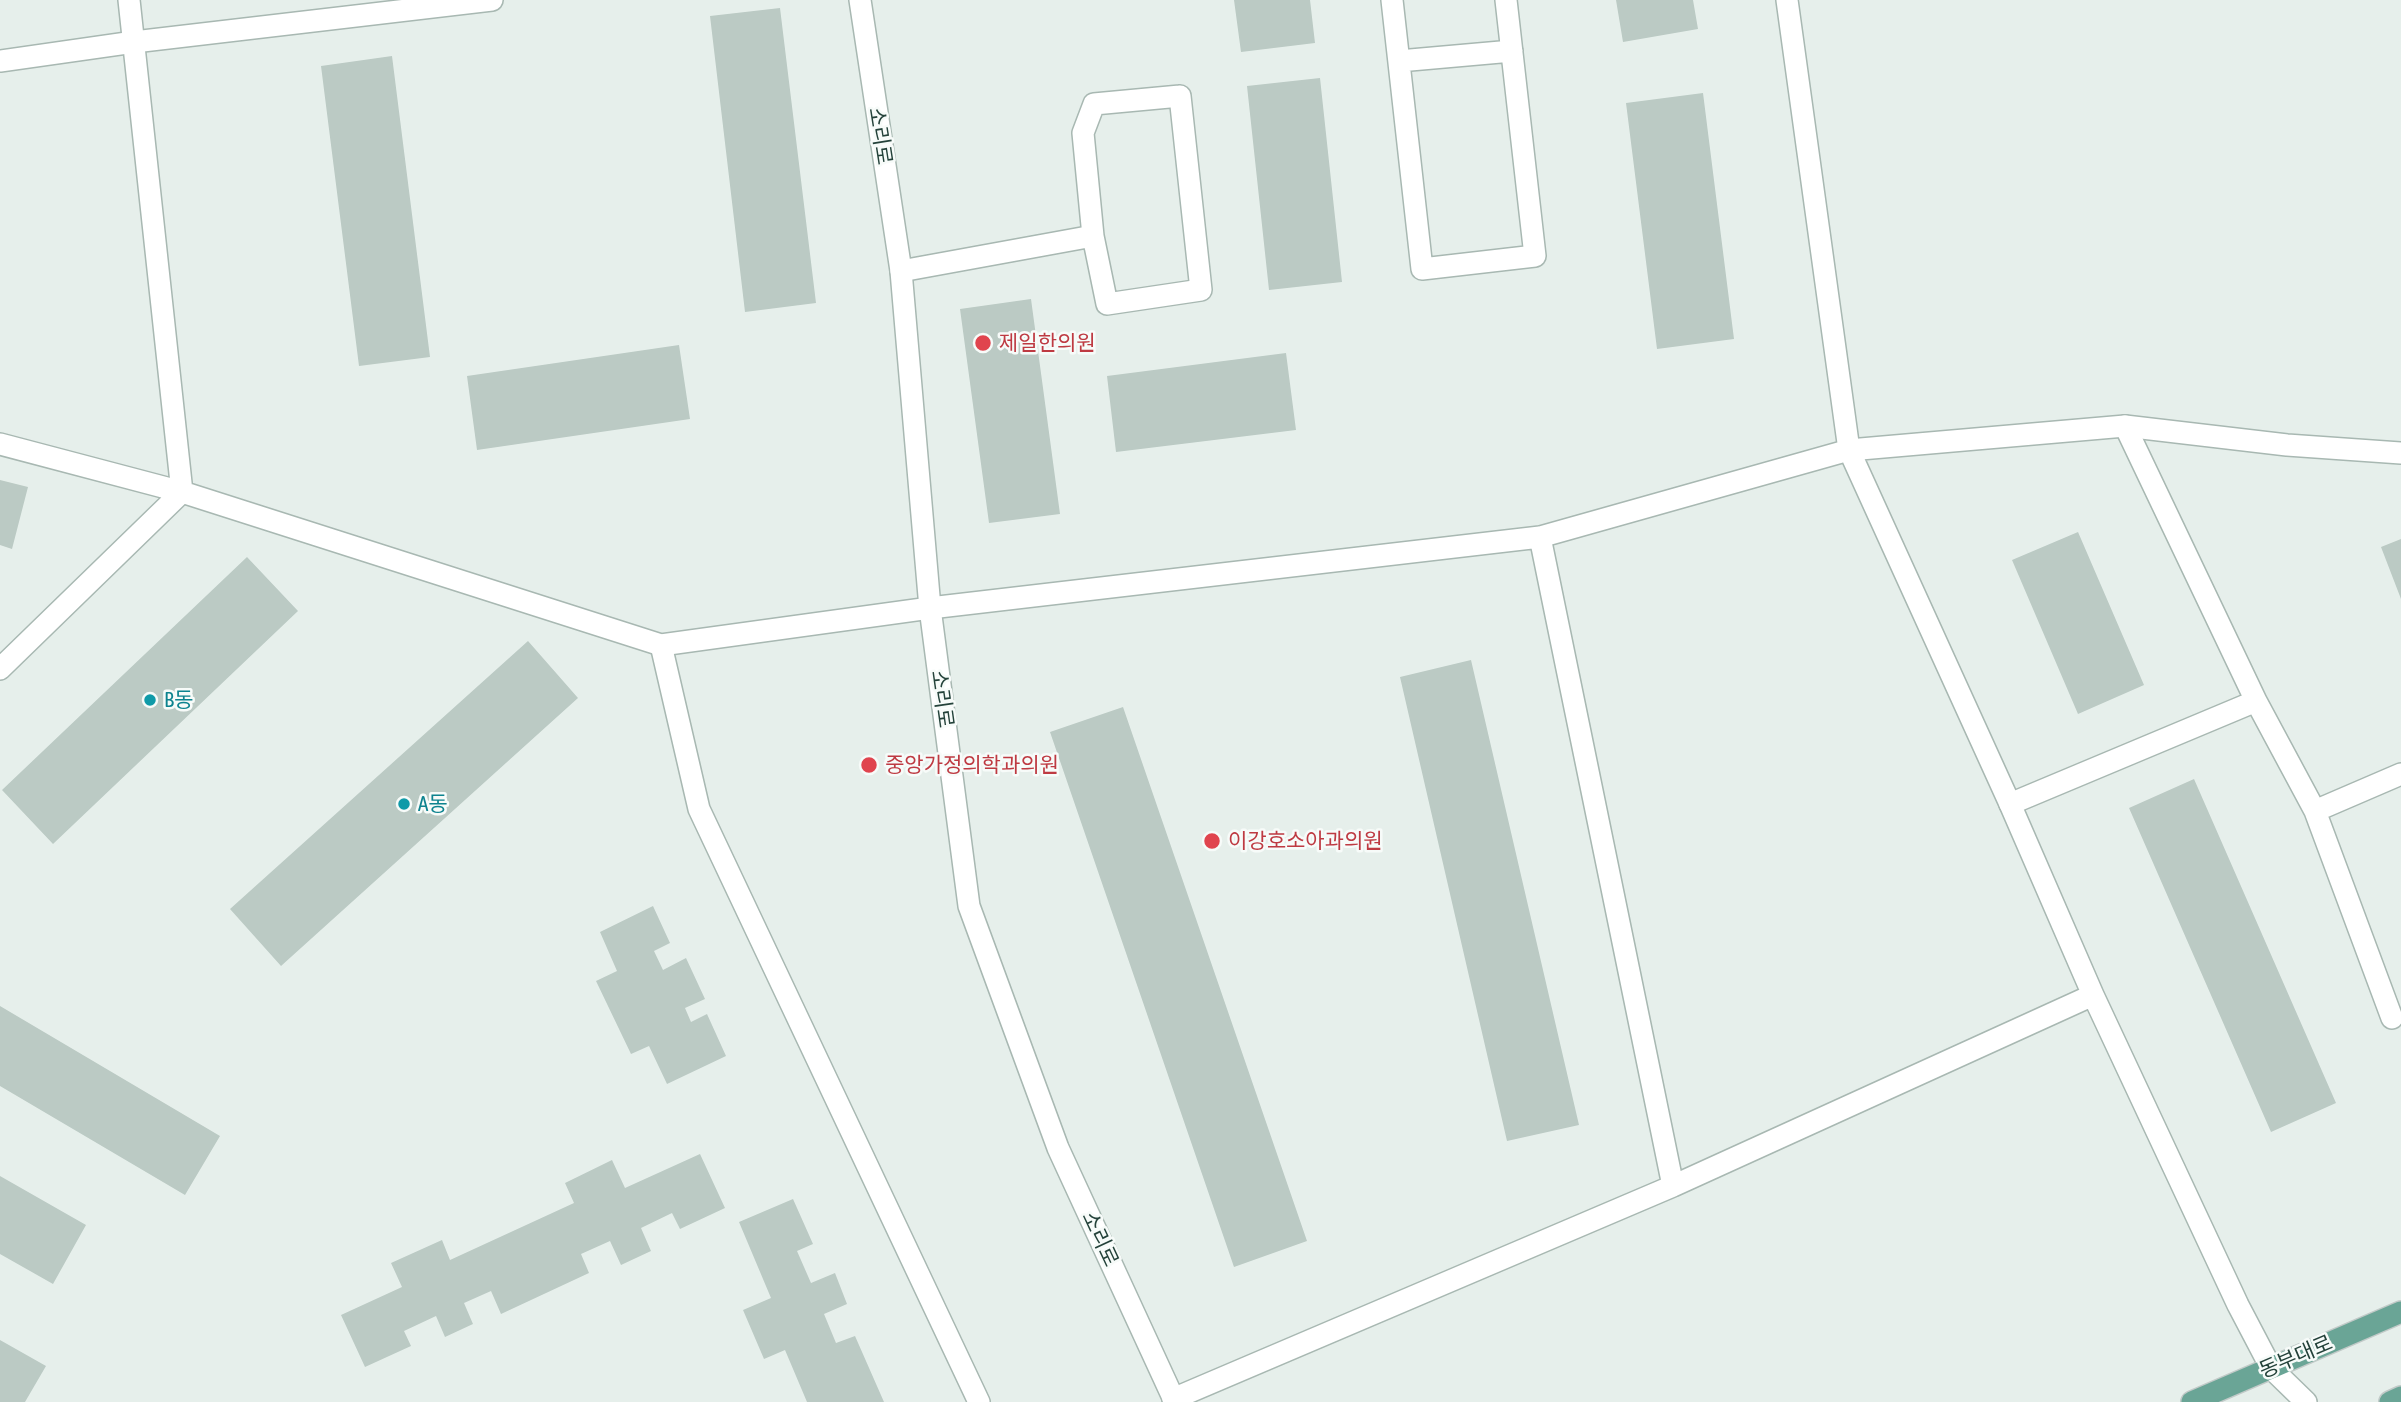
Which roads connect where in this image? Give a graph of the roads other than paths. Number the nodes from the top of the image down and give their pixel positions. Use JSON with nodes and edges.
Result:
{"nodes":[{"id":1,"x":129,"y":0,"type":"edge"},
{"id":2,"x":492,"y":0,"type":"edge"},
{"id":3,"x":860,"y":0,"type":"edge"},
{"id":4,"x":1392,"y":0,"type":"edge"},
{"id":5,"x":1506,"y":0,"type":"edge"},
{"id":6,"x":1787,"y":0,"type":"edge"},
{"id":7,"x":134,"y":42,"type":"junction"},
{"id":8,"x":1512,"y":51,"type":"junction"},
{"id":9,"x":0,"y":61,"type":"edge"},
{"id":10,"x":1399,"y":61,"type":"junction"},
{"id":11,"x":1093,"y":236,"type":"junction"},
{"id":12,"x":901,"y":271,"type":"junction"},
{"id":13,"x":2125,"y":426,"type":"junction"},
{"id":14,"x":0,"y":444,"type":"edge"},
{"id":15,"x":1849,"y":450,"type":"junction"},
{"id":16,"x":2401,"y":453,"type":"edge"},
{"id":17,"x":181,"y":492,"type":"junction"},
{"id":18,"x":1540,"y":537,"type":"junction"},
{"id":19,"x":930,"y":608,"type":"junction"},
{"id":20,"x":661,"y":645,"type":"junction"},
{"id":21,"x":0,"y":669,"type":"edge"},
{"id":22,"x":2256,"y":701,"type":"junction"},
{"id":23,"x":2401,"y":774,"type":"edge"},
{"id":24,"x":2010,"y":804,"type":"junction"},
{"id":25,"x":2315,"y":811,"type":"junction"},
{"id":26,"x":2094,"y":995,"type":"junction"},
{"id":27,"x":2392,"y":1018,"type":"dead end"},
{"id":28,"x":1673,"y":1186,"type":"junction"},
{"id":29,"x":2401,"y":1312,"type":"edge"},
{"id":30,"x":2271,"y":1368,"type":"junction"},
{"id":31,"x":2401,"y":1397,"type":"edge"},
{"id":32,"x":1174,"y":1400,"type":"edge"},
{"id":33,"x":979,"y":1402,"type":"edge"},
{"id":34,"x":2192,"y":1402,"type":"edge"},
{"id":35,"x":2306,"y":1402,"type":"edge"},
{"id":36,"x":2390,"y":1402,"type":"edge"}],
"edges":[{"from":1,"to":7,"type":"street"},
{"from":2,"to":7,"type":"street"},
{"from":3,"to":12,"type":"street","name":"소리로"},
{"from":4,"to":10,"type":"street"},
{"from":5,"to":8,"type":"street"},
{"from":6,"to":15,"type":"street"},
{"from":7,"to":9,"type":"street"},
{"from":7,"to":17,"type":"street"},
{"from":8,"to":10,"type":"street"},
{"from":8,"to":10,"type":"street"},
{"from":11,"to":11,"type":"street"},
{"from":11,"to":12,"type":"street"},
{"from":12,"to":19,"type":"street","name":"소리로"},
{"from":13,"to":15,"type":"street"},
{"from":13,"to":16,"type":"street"},
{"from":13,"to":22,"type":"street"},
{"from":14,"to":17,"type":"street"},
{"from":15,"to":18,"type":"street"},
{"from":15,"to":24,"type":"street"},
{"from":17,"to":20,"type":"street"},
{"from":17,"to":21,"type":"street"},
{"from":18,"to":19,"type":"street"},
{"from":18,"to":28,"type":"street"},
{"from":19,"to":20,"type":"street"},
{"from":19,"to":32,"type":"street","name":"소리로"},
{"from":20,"to":33,"type":"street"},
{"from":22,"to":24,"type":"street"},
{"from":22,"to":25,"type":"street"},
{"from":23,"to":25,"type":"street"},
{"from":24,"to":26,"type":"street"},
{"from":25,"to":27,"type":"street"},
{"from":26,"to":28,"type":"street"},
{"from":26,"to":30,"type":"street"},
{"from":28,"to":32,"type":"street"},
{"from":29,"to":30,"type":"main road","name":"동부대로"},
{"from":30,"to":34,"type":"main road","name":"동부대로"},
{"from":30,"to":35,"type":"street"},
{"from":31,"to":36,"type":"main road"}]}
